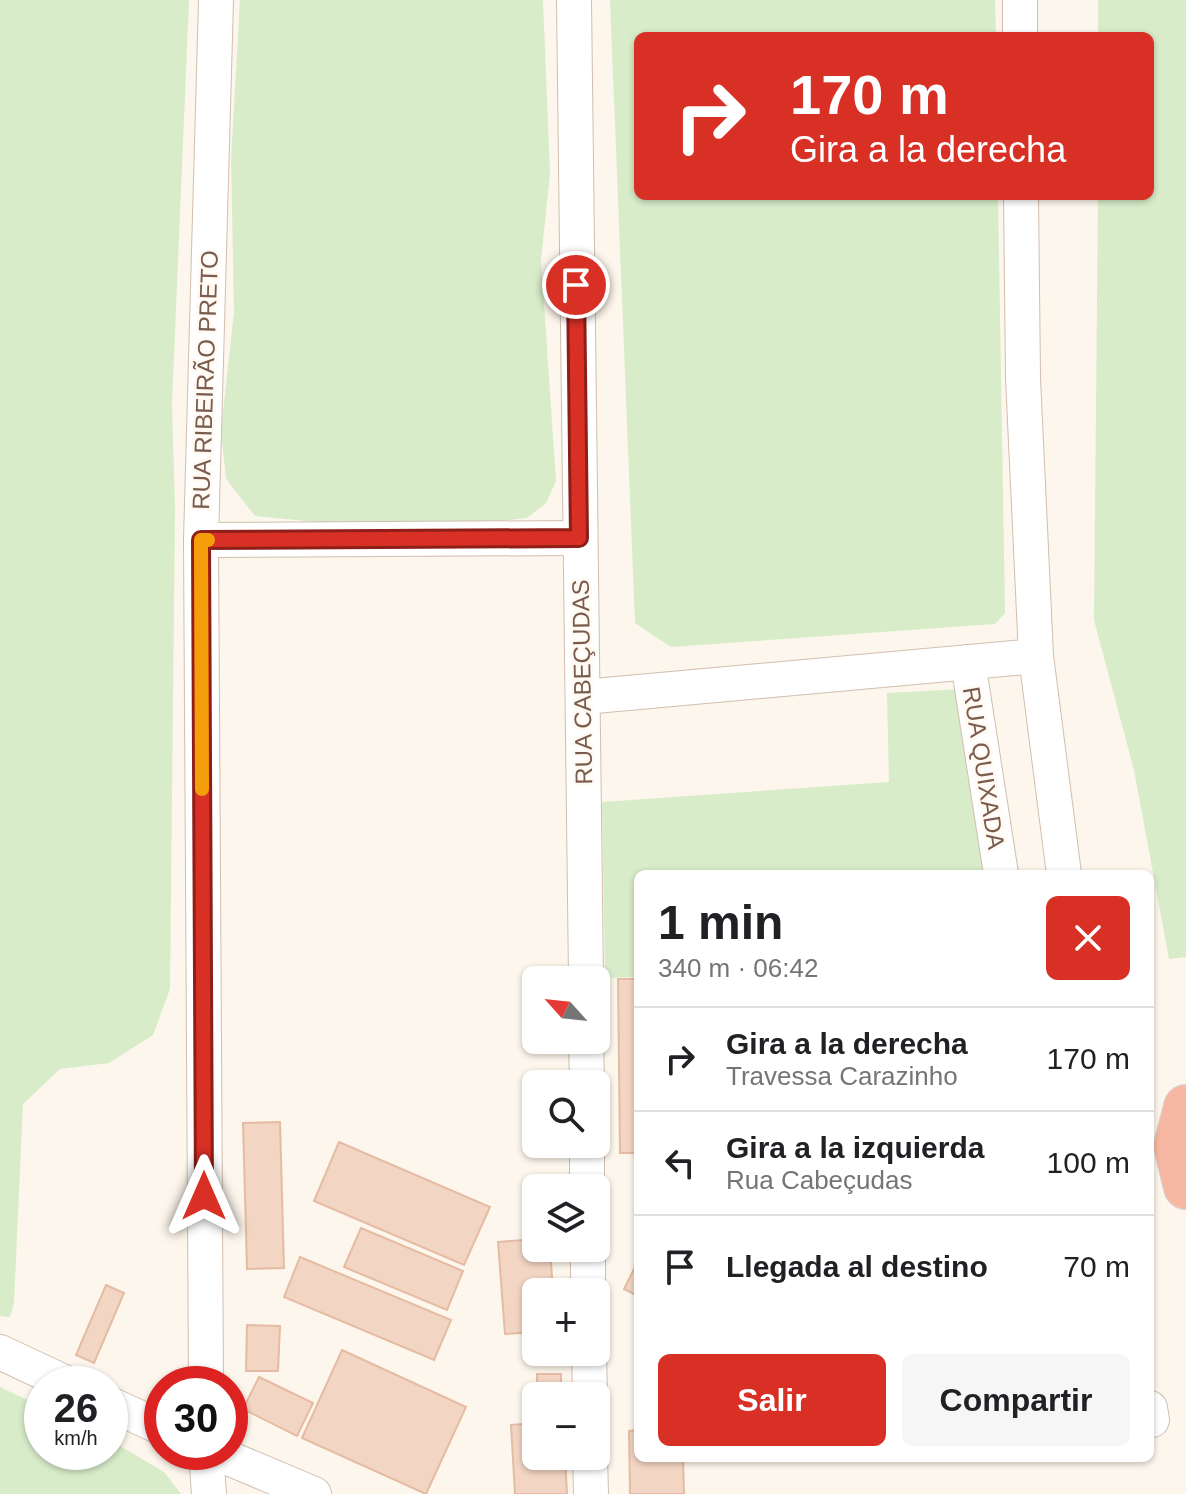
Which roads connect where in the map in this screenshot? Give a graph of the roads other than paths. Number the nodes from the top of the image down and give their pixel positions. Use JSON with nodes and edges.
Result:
{"nodes":[{"id":1,"x":216,"y":0,"type":"edge"},
{"id":2,"x":574,"y":0,"type":"edge"},
{"id":3,"x":1020,"y":0,"type":"edge"},
{"id":4,"x":1020,"y":32,"type":"edge"},
{"id":5,"x":1021,"y":200,"type":"edge"},
{"id":6,"x":579,"y":538,"type":"junction"},
{"id":7,"x":201,"y":540,"type":"junction"},
{"id":8,"x":1036,"y":656,"type":"junction"},
{"id":9,"x":968,"y":662,"type":"junction"},
{"id":10,"x":584,"y":697,"type":"junction"},
{"id":11,"x":1000,"y":870,"type":"edge"},
{"id":12,"x":1063,"y":870,"type":"edge"},
{"id":13,"x":586,"y":966,"type":"edge"},
{"id":14,"x":1186,"y":1107,"type":"edge"},
{"id":15,"x":1186,"y":1187,"type":"edge"},
{"id":16,"x":0,"y":1352,"type":"edge"},
{"id":17,"x":30,"y":1366,"type":"edge"},
{"id":18,"x":206,"y":1366,"type":"edge"},
{"id":19,"x":248,"y":1466,"type":"edge"},
{"id":20,"x":207,"y":1470,"type":"edge"},
{"id":21,"x":590,"y":1470,"type":"edge"},
{"id":22,"x":209,"y":1494,"type":"edge"},
{"id":23,"x":314,"y":1494,"type":"edge"},
{"id":24,"x":591,"y":1494,"type":"edge"}],
"edges":[{"from":1,"to":7,"type":"street","name":"RUA RIBEIRÃO PRETO"},
{"from":2,"to":6,"type":"street","name":"RUA CABEÇUDAS"},
{"from":3,"to":4,"type":"street"},
{"from":5,"to":8,"type":"street"},
{"from":6,"to":7,"type":"street"},
{"from":6,"to":10,"type":"street","name":"RUA CABEÇUDAS"},
{"from":7,"to":18,"type":"street","name":"RUA RIBEIRÃO PRETO"},
{"from":8,"to":9,"type":"street"},
{"from":8,"to":12,"type":"street"},
{"from":9,"to":10,"type":"street"},
{"from":9,"to":11,"type":"street","name":"RUA QUIXADA"},
{"from":10,"to":13,"type":"street","name":"RUA CABEÇUDAS"},
{"from":14,"to":15,"type":"highway"},
{"from":16,"to":17,"type":"street"},
{"from":19,"to":23,"type":"street"},
{"from":20,"to":22,"type":"street"},
{"from":21,"to":24,"type":"street"}]}
